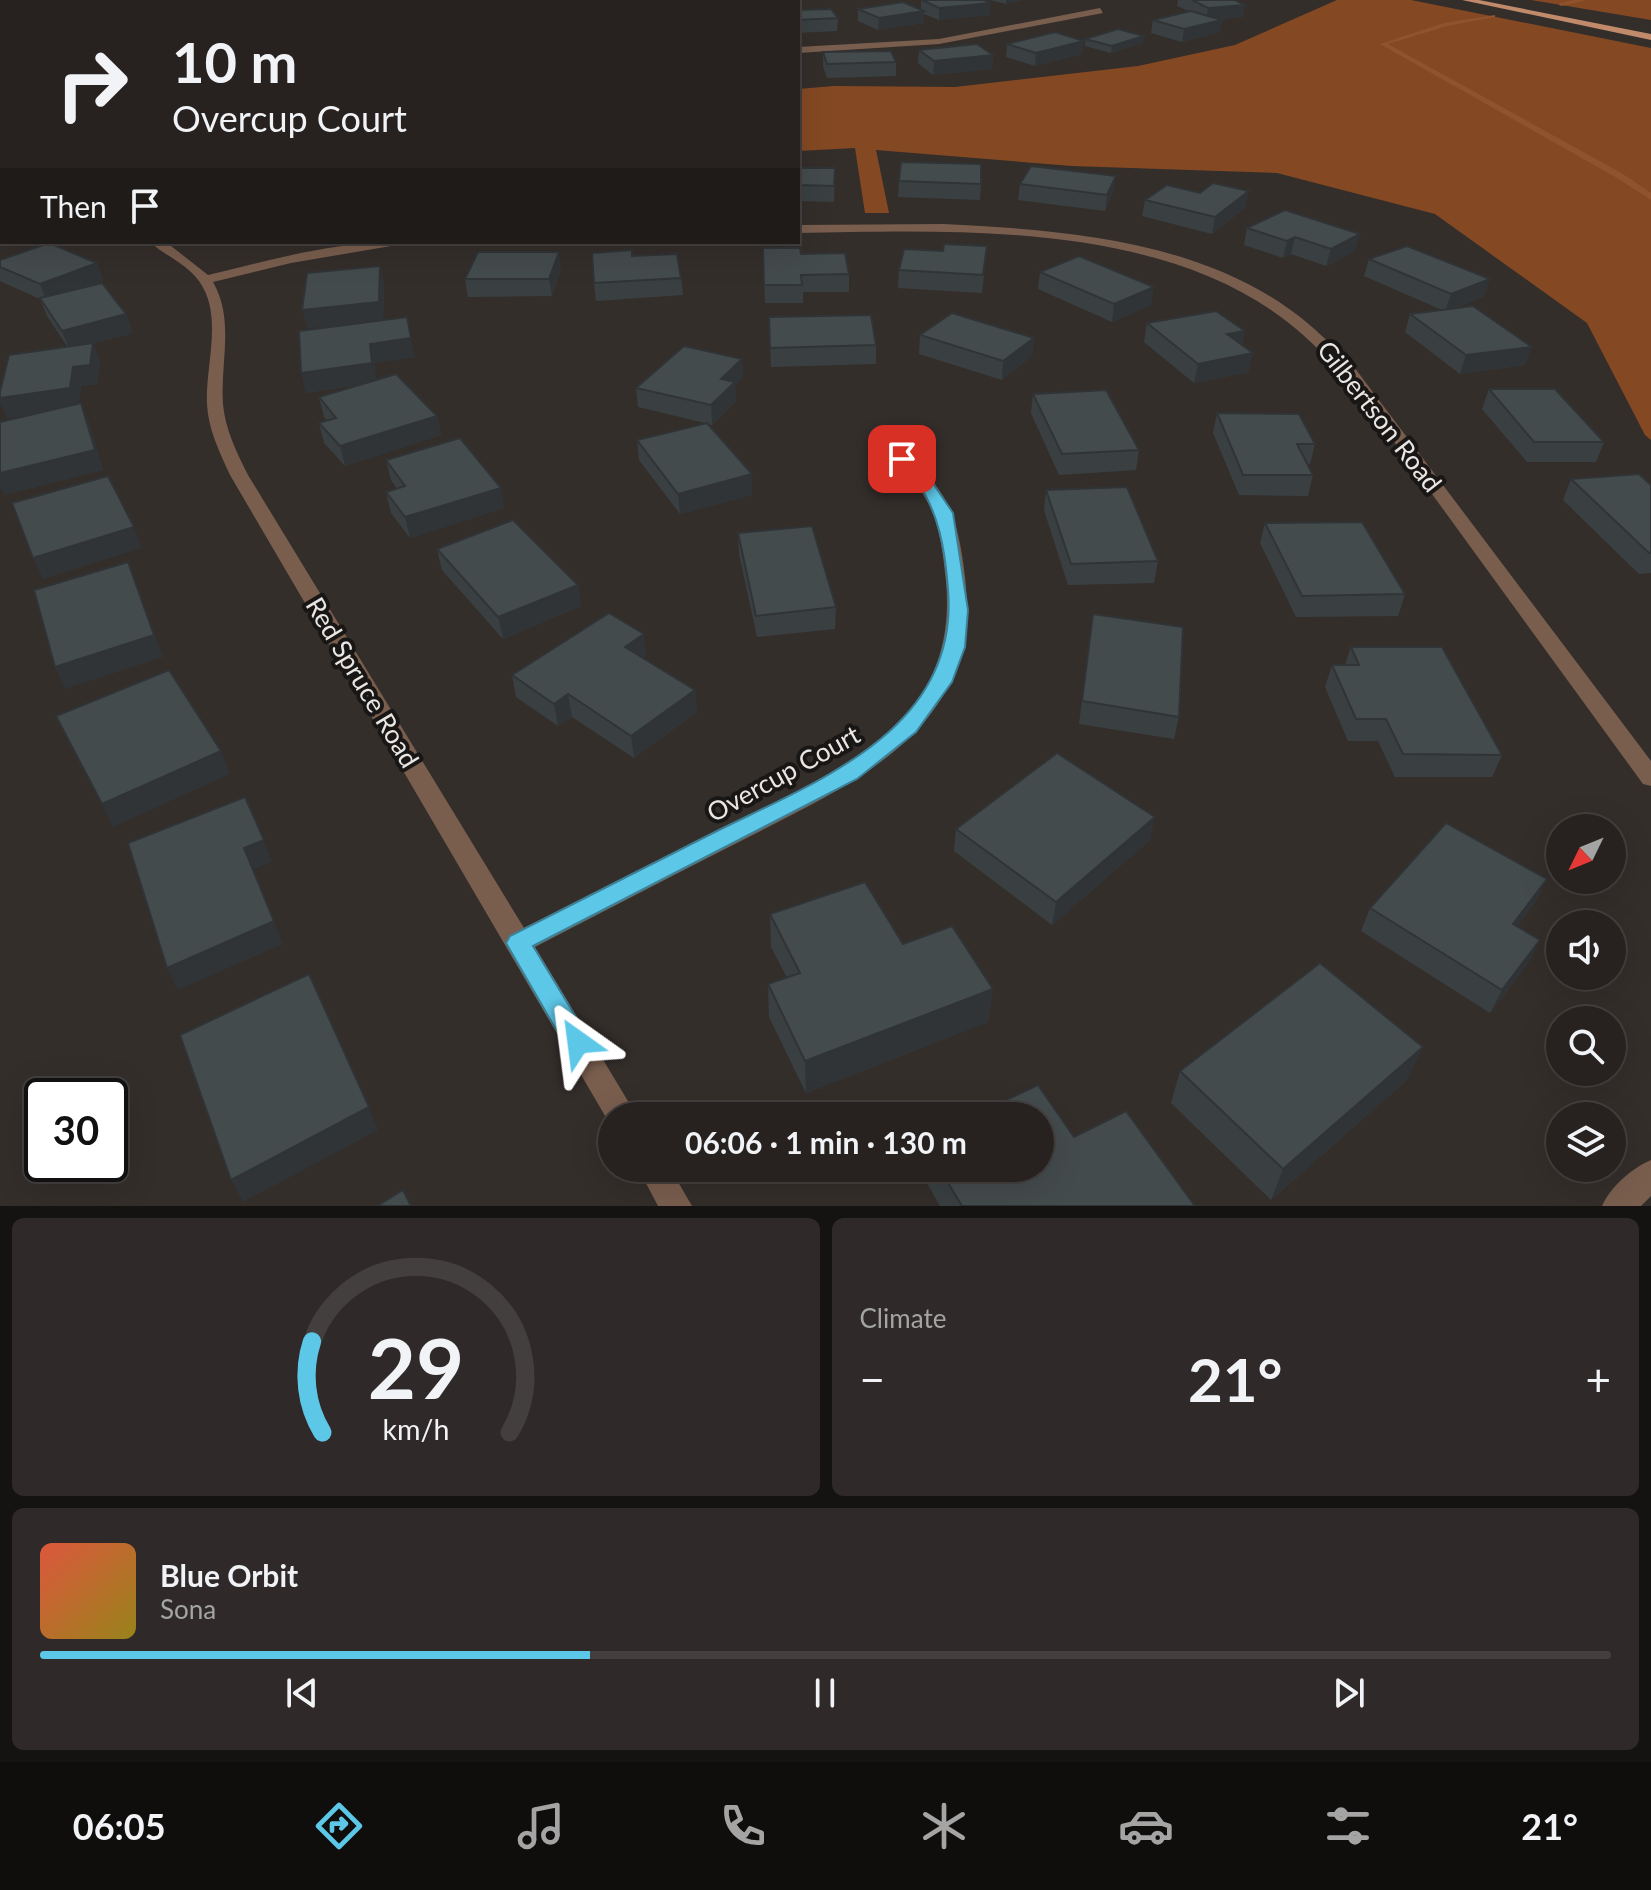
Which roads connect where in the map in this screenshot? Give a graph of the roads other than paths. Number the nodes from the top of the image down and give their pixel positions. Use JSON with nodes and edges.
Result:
{"nodes":[{"id":1,"x":1466,"y":0,"type":"edge"},
{"id":2,"x":1516,"y":0,"type":"edge"},
{"id":3,"x":1100,"y":11,"type":"dead end"},
{"id":4,"x":1651,"y":26,"type":"edge"},
{"id":5,"x":1651,"y":37,"type":"edge"},
{"id":6,"x":800,"y":50,"type":"edge"},
{"id":7,"x":800,"y":229,"type":"edge"},
{"id":8,"x":161,"y":244,"type":"edge"},
{"id":9,"x":378,"y":244,"type":"edge"},
{"id":10,"x":207,"y":279,"type":"junction"},
{"id":11,"x":884,"y":442,"type":"dead end"},
{"id":12,"x":1651,"y":778,"type":"edge"},
{"id":13,"x":518,"y":943,"type":"junction"},
{"id":14,"x":614,"y":1102,"type":"edge"},
{"id":15,"x":1651,"y":1175,"type":"edge"},
{"id":16,"x":661,"y":1182,"type":"edge"},
{"id":17,"x":676,"y":1206,"type":"edge"},
{"id":18,"x":1618,"y":1206,"type":"edge"}],
"edges":[{"from":1,"to":5,"type":"main road"},
{"from":2,"to":4,"type":"main road"},
{"from":3,"to":6,"type":"street"},
{"from":7,"to":12,"type":"street","name":"Gilbertson Road"},
{"from":8,"to":10,"type":"street"},
{"from":9,"to":10,"type":"street"},
{"from":10,"to":13,"type":"street","name":"Red Spruce Road"},
{"from":11,"to":13,"type":"street","name":"Overcup Court"},
{"from":13,"to":14,"type":"street","name":"Red Spruce Road"},
{"from":15,"to":18,"type":"street"},
{"from":16,"to":17,"type":"street"}]}
